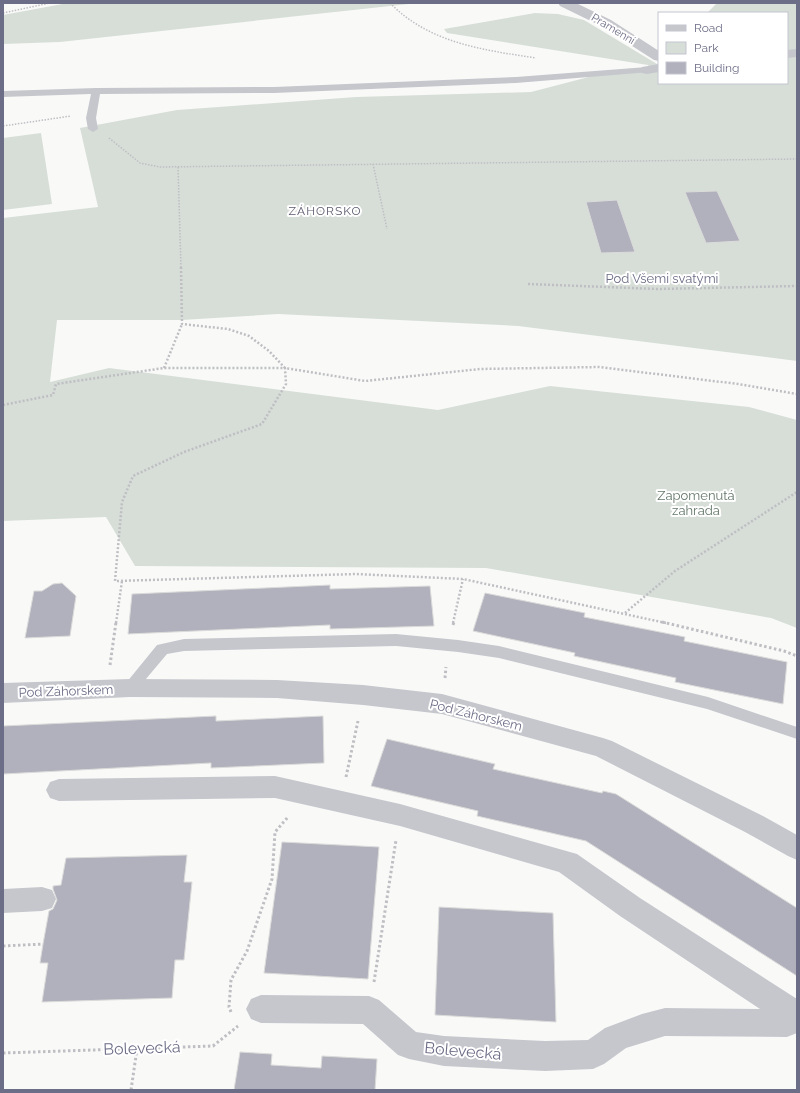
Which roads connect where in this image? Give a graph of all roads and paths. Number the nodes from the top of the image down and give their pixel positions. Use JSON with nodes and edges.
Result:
{"nodes":[{"id":1,"x":50,"y":3,"type":"edge"},
{"id":2,"x":390,"y":3,"type":"edge"},
{"id":3,"x":565,"y":3,"type":"edge"},
{"id":4,"x":3,"y":12,"type":"edge"},
{"id":5,"x":658,"y":56,"type":"edge"},
{"id":6,"x":538,"y":58,"type":"dead end"},
{"id":7,"x":653,"y":69,"type":"edge"},
{"id":8,"x":96,"y":91,"type":"junction"},
{"id":9,"x":3,"y":94,"type":"edge"},
{"id":10,"x":91,"y":113,"type":"junction"},
{"id":11,"x":3,"y":126,"type":"edge"},
{"id":12,"x":93,"y":129,"type":"joint"},
{"id":13,"x":797,"y":159,"type":"edge"},
{"id":14,"x":373,"y":164,"type":"junction"},
{"id":15,"x":178,"y":167,"type":"junction"},
{"id":16,"x":387,"y":229,"type":"dead end"},
{"id":17,"x":528,"y":284,"type":"dead end"},
{"id":18,"x":797,"y":286,"type":"edge"},
{"id":19,"x":182,"y":324,"type":"junction"},
{"id":20,"x":164,"y":368,"type":"junction"},
{"id":21,"x":285,"y":368,"type":"junction"},
{"id":22,"x":797,"y":394,"type":"edge"},
{"id":23,"x":3,"y":404,"type":"edge"},
{"id":24,"x":797,"y":492,"type":"edge"},
{"id":25,"x":122,"y":582,"type":"junction"},
{"id":26,"x":625,"y":613,"type":"junction"},
{"id":27,"x":797,"y":656,"type":"edge"},
{"id":28,"x":118,"y":688,"type":"junction"},
{"id":29,"x":3,"y":693,"type":"edge"},
{"id":30,"x":363,"y":696,"type":"junction"},
{"id":31,"x":797,"y":733,"type":"edge"},
{"id":32,"x":59,"y":790,"type":"dead end"},
{"id":33,"x":306,"y":794,"type":"junction"},
{"id":34,"x":341,"y":802,"type":"junction"},
{"id":35,"x":400,"y":815,"type":"junction"},
{"id":36,"x":797,"y":848,"type":"edge"},
{"id":37,"x":42,"y":899,"type":"dead end"},
{"id":38,"x":3,"y":901,"type":"edge"},
{"id":39,"x":43,"y":944,"type":"dead end"},
{"id":40,"x":3,"y":946,"type":"edge"},
{"id":41,"x":261,"y":1009,"type":"joint"},
{"id":42,"x":369,"y":1010,"type":"junction"},
{"id":43,"x":232,"y":1014,"type":"dead end"},
{"id":44,"x":797,"y":1016,"type":"edge"},
{"id":45,"x":235,"y":1020,"type":"dead end"},
{"id":46,"x":238,"y":1027,"type":"junction"},
{"id":47,"x":137,"y":1049,"type":"junction"},
{"id":48,"x":3,"y":1053,"type":"edge"},
{"id":49,"x":131,"y":1090,"type":"edge"}],
"edges":[{"from":1,"to":4,"type":"path"},
{"from":2,"to":6,"type":"path"},
{"from":3,"to":5,"type":"street","name":"Pramenní"},
{"from":7,"to":8,"type":"lane"},
{"from":8,"to":9,"type":"lane"},
{"from":8,"to":10,"type":"lane"},
{"from":10,"to":11,"type":"path"},
{"from":10,"to":12,"type":"lane"},
{"from":12,"to":15,"type":"path"},
{"from":13,"to":14,"type":"path"},
{"from":14,"to":15,"type":"path"},
{"from":14,"to":16,"type":"path"},
{"from":15,"to":19,"type":"path"},
{"from":17,"to":18,"type":"path","name":"Pod Všemi svatými"},
{"from":19,"to":20,"type":"path"},
{"from":19,"to":21,"type":"path"},
{"from":20,"to":21,"type":"path"},
{"from":20,"to":23,"type":"path"},
{"from":21,"to":22,"type":"path"},
{"from":21,"to":25,"type":"path"},
{"from":24,"to":26,"type":"path"},
{"from":25,"to":26,"type":"path"},
{"from":25,"to":28,"type":"path"},
{"from":26,"to":27,"type":"path"},
{"from":28,"to":29,"type":"street","name":"Pod Záhorskem"},
{"from":28,"to":30,"type":"street","name":"Pod Záhorskem"},
{"from":28,"to":31,"type":"lane","name":"Pod Záhorskem"},
{"from":30,"to":34,"type":"path"},
{"from":30,"to":36,"type":"street","name":"Pod Záhorskem"},
{"from":32,"to":33,"type":"street","name":"Bolevecká"},
{"from":33,"to":34,"type":"street","name":"Bolevecká"},
{"from":33,"to":43,"type":"path"},
{"from":34,"to":35,"type":"street","name":"Bolevecká"},
{"from":35,"to":42,"type":"path"},
{"from":35,"to":44,"type":"street","name":"Bolevecká"},
{"from":37,"to":38,"type":"street"},
{"from":39,"to":40,"type":"path"},
{"from":41,"to":42,"type":"street"},
{"from":41,"to":46,"type":"path","name":"Bolevecká"},
{"from":42,"to":44,"type":"street","name":"Bolevecká"},
{"from":45,"to":46,"type":"path"},
{"from":46,"to":47,"type":"path","name":"Bolevecká"},
{"from":47,"to":48,"type":"path","name":"Bolevecká"},
{"from":47,"to":49,"type":"path"}]}
